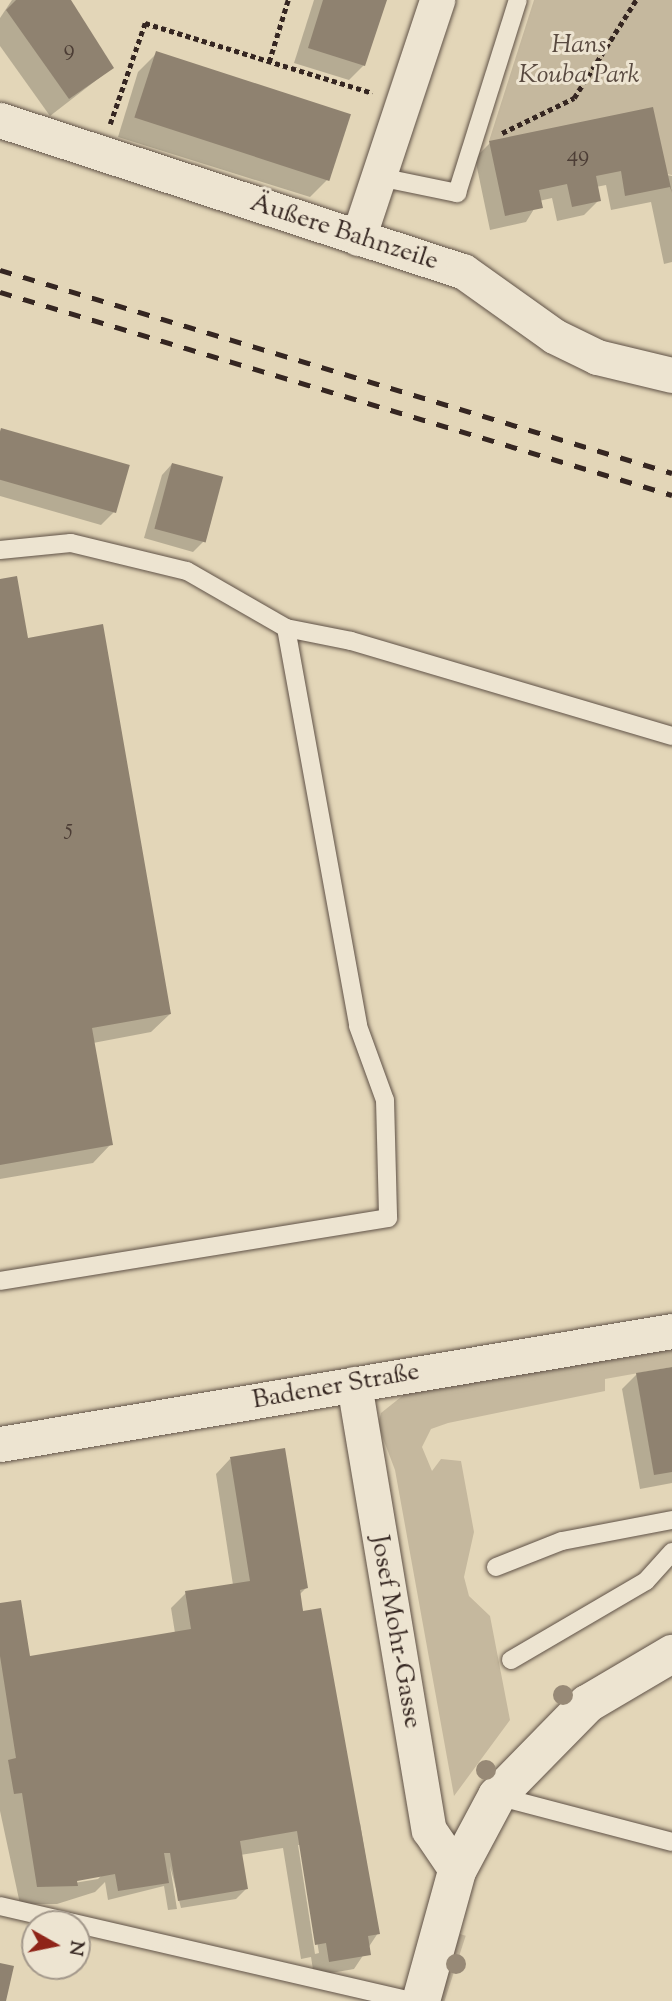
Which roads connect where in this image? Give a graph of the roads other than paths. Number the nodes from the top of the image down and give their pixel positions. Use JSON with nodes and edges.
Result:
{"nodes":[{"id":1,"x":437,"y":0,"type":"edge"},
{"id":2,"x":518,"y":0,"type":"edge"},
{"id":3,"x":0,"y":120,"type":"edge"},
{"id":4,"x":379,"y":177,"type":"junction"},
{"id":5,"x":358,"y":238,"type":"junction"},
{"id":6,"x":672,"y":375,"type":"edge"},
{"id":7,"x":0,"y":550,"type":"edge"},
{"id":8,"x":286,"y":628,"type":"junction"},
{"id":9,"x":672,"y":736,"type":"edge"},
{"id":10,"x":0,"y":1281,"type":"edge"},
{"id":11,"x":672,"y":1331,"type":"edge"},
{"id":12,"x":354,"y":1384,"type":"junction"},
{"id":13,"x":0,"y":1444,"type":"edge"},
{"id":14,"x":672,"y":1520,"type":"edge"},
{"id":15,"x":672,"y":1552,"type":"edge"},
{"id":16,"x":496,"y":1567,"type":"dead end"},
{"id":17,"x":672,"y":1654,"type":"edge"},
{"id":18,"x":511,"y":1660,"type":"dead end"},
{"id":19,"x":497,"y":1796,"type":"junction"},
{"id":20,"x":672,"y":1842,"type":"edge"},
{"id":21,"x":457,"y":1871,"type":"junction"},
{"id":22,"x":0,"y":1906,"type":"edge"},
{"id":23,"x":410,"y":2001,"type":"edge"},
{"id":24,"x":421,"y":2001,"type":"edge"}],
"edges":[{"from":1,"to":4,"type":"street"},
{"from":2,"to":4,"type":"lane"},
{"from":3,"to":5,"type":"street","name":"Äußere Bahnzeile"},
{"from":4,"to":5,"type":"street"},
{"from":5,"to":6,"type":"street","name":"Äußere Bahnzeile"},
{"from":7,"to":8,"type":"lane"},
{"from":8,"to":9,"type":"lane"},
{"from":8,"to":10,"type":"lane"},
{"from":11,"to":12,"type":"street","name":"Badener Straße"},
{"from":12,"to":13,"type":"street","name":"Badener Straße"},
{"from":12,"to":21,"type":"street","name":"Josef Mohr-Gasse"},
{"from":14,"to":16,"type":"lane"},
{"from":15,"to":18,"type":"lane"},
{"from":17,"to":19,"type":"street"},
{"from":19,"to":20,"type":"lane"},
{"from":19,"to":21,"type":"street"},
{"from":21,"to":24,"type":"street"},
{"from":22,"to":23,"type":"lane"}]}
